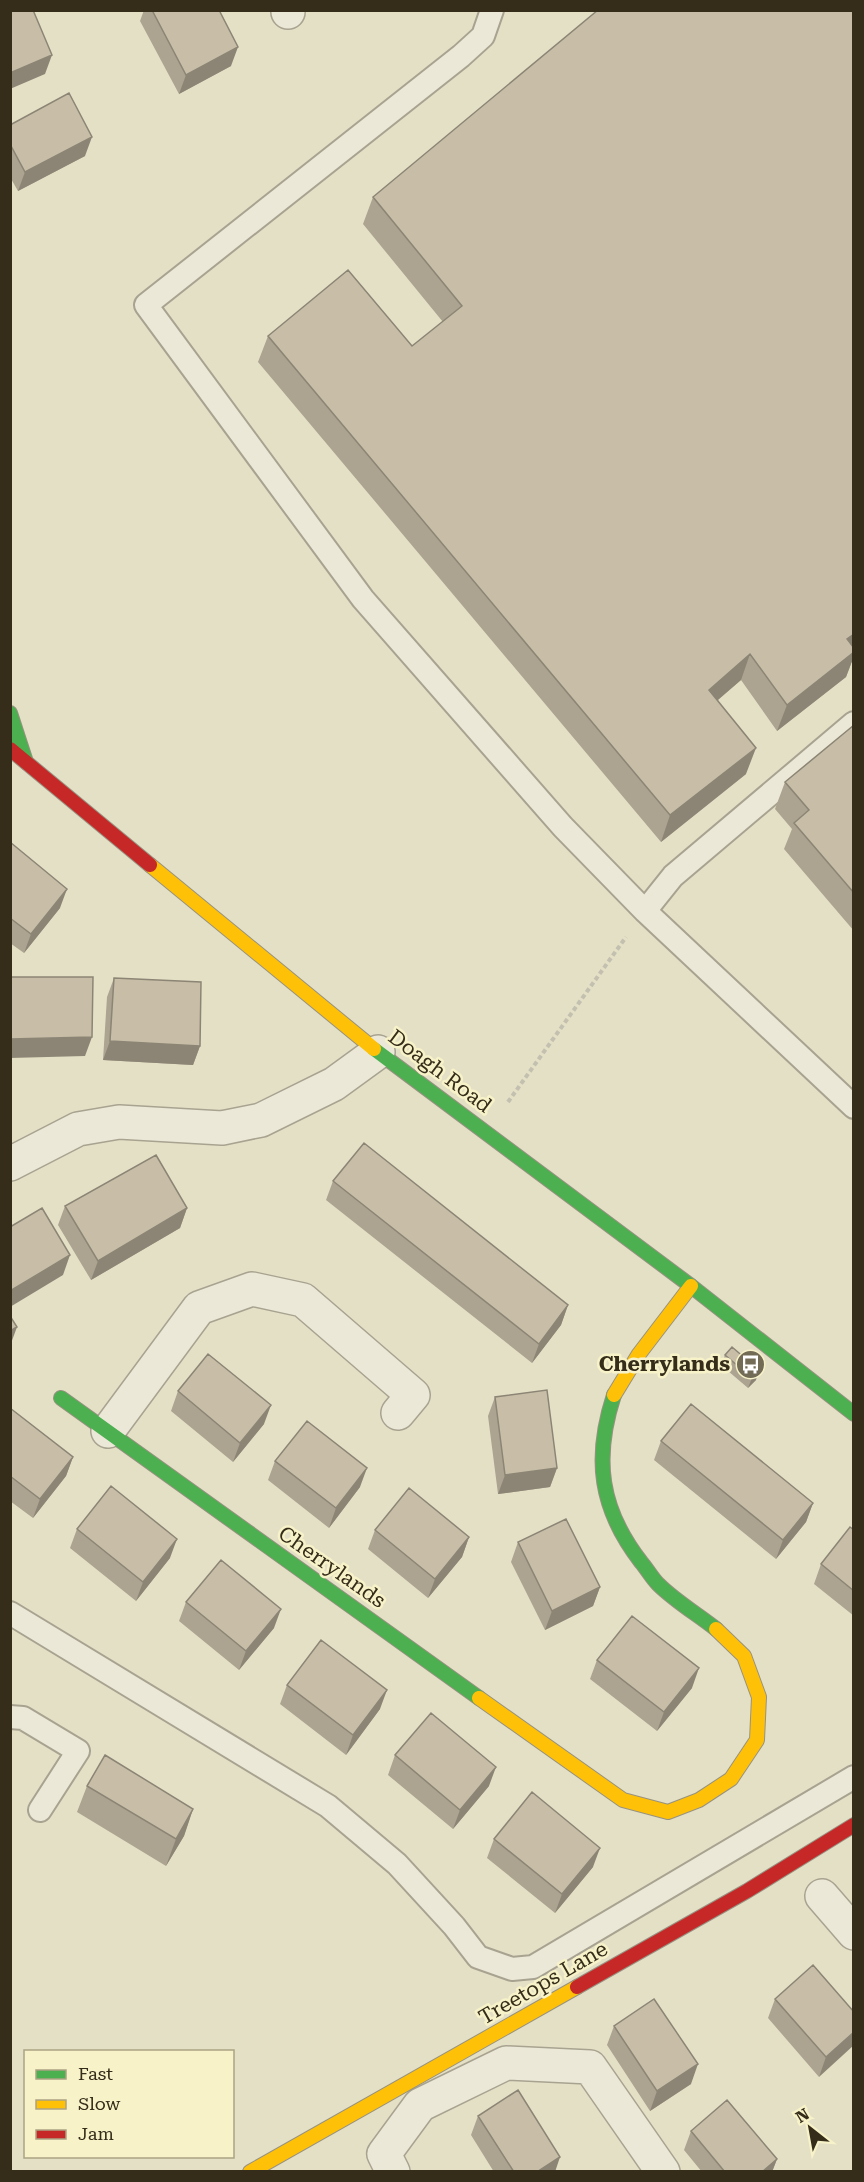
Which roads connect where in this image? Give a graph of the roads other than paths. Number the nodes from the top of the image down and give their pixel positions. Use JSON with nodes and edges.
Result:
{"nodes":[{"id":1,"x":492,"y":10,"type":"edge"},
{"id":2,"x":10,"y":713,"type":"edge"},
{"id":3,"x":854,"y":723,"type":"edge"},
{"id":4,"x":10,"y":749,"type":"edge"},
{"id":5,"x":26,"y":762,"type":"junction"},
{"id":6,"x":645,"y":911,"type":"junction"},
{"id":7,"x":378,"y":1052,"type":"junction"},
{"id":8,"x":854,"y":1107,"type":"edge"},
{"id":9,"x":10,"y":1164,"type":"edge"},
{"id":10,"x":691,"y":1286,"type":"junction"},
{"id":11,"x":61,"y":1398,"type":"dead end"},
{"id":12,"x":398,"y":1413,"type":"dead end"},
{"id":13,"x":854,"y":1414,"type":"edge"},
{"id":14,"x":108,"y":1431,"type":"junction"},
{"id":15,"x":10,"y":1614,"type":"edge"},
{"id":16,"x":10,"y":1717,"type":"edge"},
{"id":17,"x":854,"y":1777,"type":"edge"},
{"id":18,"x":40,"y":1810,"type":"dead end"},
{"id":19,"x":854,"y":1825,"type":"edge"},
{"id":20,"x":822,"y":1896,"type":"dead end"},
{"id":21,"x":854,"y":1933,"type":"edge"},
{"id":22,"x":250,"y":2172,"type":"edge"},
{"id":23,"x":393,"y":2172,"type":"edge"},
{"id":24,"x":663,"y":2172,"type":"edge"}],
"edges":[{"from":1,"to":6,"type":"lane"},
{"from":2,"to":5,"type":"street"},
{"from":3,"to":6,"type":"lane"},
{"from":4,"to":5,"type":"street","name":"Doagh Road"},
{"from":5,"to":7,"type":"street","name":"Doagh Road"},
{"from":6,"to":8,"type":"lane"},
{"from":7,"to":9,"type":"street"},
{"from":7,"to":10,"type":"street","name":"Doagh Road"},
{"from":10,"to":13,"type":"street","name":"Doagh Road"},
{"from":10,"to":14,"type":"street","name":"Cherrylands"},
{"from":11,"to":14,"type":"street","name":"Cherrylands"},
{"from":12,"to":14,"type":"street"},
{"from":15,"to":17,"type":"lane"},
{"from":16,"to":18,"type":"lane"},
{"from":19,"to":22,"type":"street","name":"Treetops Lane"},
{"from":20,"to":21,"type":"street"},
{"from":23,"to":24,"type":"street"}]}
